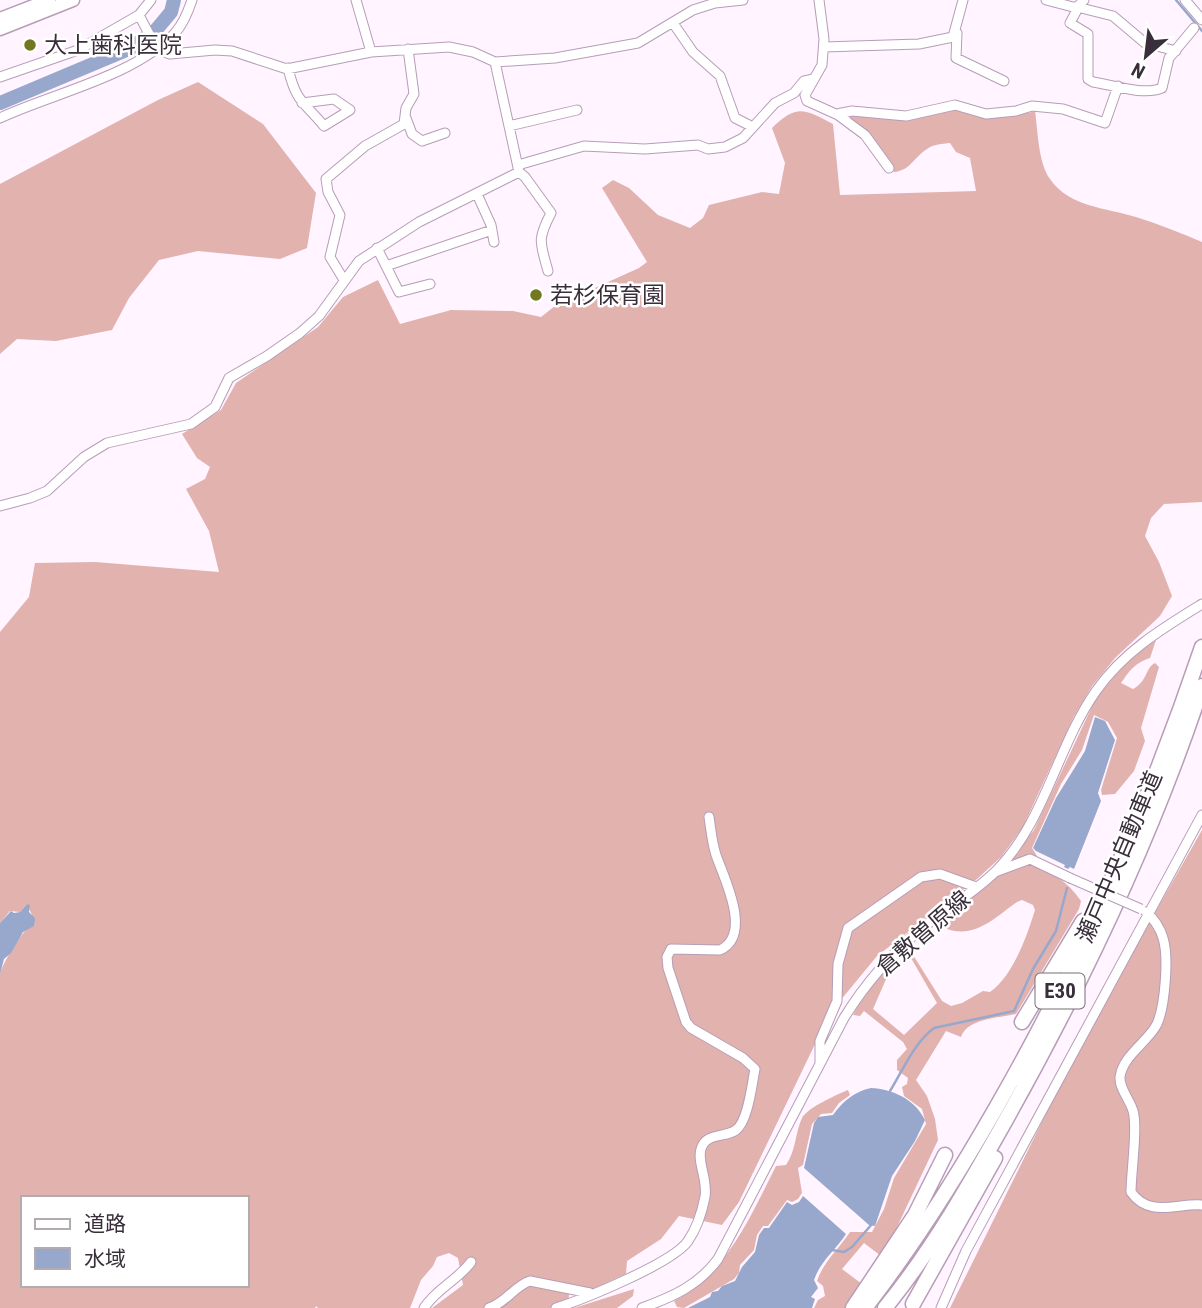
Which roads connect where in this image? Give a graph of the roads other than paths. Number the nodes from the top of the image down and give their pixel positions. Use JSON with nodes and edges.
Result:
{"nodes":[{"id":1,"x":73,"y":0,"type":"edge"},
{"id":2,"x":151,"y":0,"type":"edge"},
{"id":3,"x":192,"y":0,"type":"edge"},
{"id":4,"x":356,"y":0,"type":"edge"},
{"id":5,"x":743,"y":0,"type":"edge"},
{"id":6,"x":819,"y":0,"type":"edge"},
{"id":7,"x":963,"y":0,"type":"edge"},
{"id":8,"x":1046,"y":0,"type":"edge"},
{"id":9,"x":1185,"y":0,"type":"edge"},
{"id":10,"x":45,"y":5,"type":"edge"},
{"id":11,"x":1080,"y":5,"type":"edge"},
{"id":12,"x":139,"y":15,"type":"junction"},
{"id":13,"x":0,"y":20,"type":"edge"},
{"id":14,"x":1202,"y":20,"type":"edge"},
{"id":15,"x":673,"y":23,"type":"junction"},
{"id":16,"x":1194,"y":28,"type":"dead end"},
{"id":17,"x":0,"y":29,"type":"edge"},
{"id":18,"x":956,"y":31,"type":"junction"},
{"id":19,"x":157,"y":47,"type":"junction"},
{"id":20,"x":824,"y":47,"type":"junction"},
{"id":21,"x":408,"y":49,"type":"junction"},
{"id":22,"x":1176,"y":51,"type":"junction"},
{"id":23,"x":371,"y":52,"type":"junction"},
{"id":24,"x":495,"y":62,"type":"junction"},
{"id":25,"x":288,"y":68,"type":"junction"},
{"id":26,"x":0,"y":77,"type":"edge"},
{"id":27,"x":814,"y":79,"type":"junction"},
{"id":28,"x":1004,"y":81,"type":"dead end"},
{"id":29,"x":1118,"y":86,"type":"junction"},
{"id":30,"x":302,"y":103,"type":"junction"},
{"id":31,"x":577,"y":110,"type":"dead end"},
{"id":32,"x":837,"y":114,"type":"junction"},
{"id":33,"x":405,"y":117,"type":"junction"},
{"id":34,"x":0,"y":118,"type":"edge"},
{"id":35,"x":509,"y":126,"type":"junction"},
{"id":36,"x":753,"y":127,"type":"junction"},
{"id":37,"x":445,"y":133,"type":"dead end"},
{"id":38,"x":889,"y":168,"type":"dead end"},
{"id":39,"x":518,"y":169,"type":"junction"},
{"id":40,"x":477,"y":194,"type":"junction"},
{"id":41,"x":492,"y":230,"type":"junction"},
{"id":42,"x":494,"y":242,"type":"dead end"},
{"id":43,"x":377,"y":248,"type":"junction"},
{"id":44,"x":386,"y":266,"type":"junction"},
{"id":45,"x":548,"y":271,"type":"dead end"},
{"id":46,"x":344,"y":280,"type":"junction"},
{"id":47,"x":430,"y":284,"type":"dead end"},
{"id":48,"x":0,"y":506,"type":"edge"},
{"id":49,"x":1202,"y":604,"type":"edge"},
{"id":50,"x":1202,"y":647,"type":"edge"},
{"id":51,"x":1202,"y":686,"type":"edge"},
{"id":52,"x":1202,"y":815,"type":"edge"},
{"id":53,"x":709,"y":817,"type":"dead end"},
{"id":54,"x":1118,"y":866,"type":"junction"},
{"id":55,"x":995,"y":872,"type":"junction"},
{"id":56,"x":976,"y":887,"type":"junction"},
{"id":57,"x":1144,"y":911,"type":"junction"},
{"id":58,"x":1022,"y":1022,"type":"dead end"},
{"id":59,"x":1041,"y":1058,"type":"junction"},
{"id":60,"x":821,"y":1063,"type":"junction"},
{"id":61,"x":944,"y":1155,"type":"dead end"},
{"id":62,"x":1202,"y":1205,"type":"edge"},
{"id":63,"x":471,"y":1262,"type":"dead end"},
{"id":64,"x":592,"y":1293,"type":"junction"},
{"id":65,"x":913,"y":1304,"type":"dead end"},
{"id":66,"x":424,"y":1308,"type":"edge"},
{"id":67,"x":489,"y":1308,"type":"edge"},
{"id":68,"x":556,"y":1308,"type":"edge"},
{"id":69,"x":642,"y":1308,"type":"edge"},
{"id":70,"x":853,"y":1308,"type":"edge"},
{"id":71,"x":865,"y":1308,"type":"edge"},
{"id":72,"x":885,"y":1308,"type":"edge"},
{"id":73,"x":941,"y":1308,"type":"edge"}],
"edges":[{"from":1,"to":10,"type":"main road"},
{"from":2,"to":12,"type":"street"},
{"from":3,"to":19,"type":"street"},
{"from":4,"to":23,"type":"street"},
{"from":5,"to":15,"type":"street"},
{"from":6,"to":20,"type":"street"},
{"from":7,"to":18,"type":"street"},
{"from":8,"to":11,"type":"street"},
{"from":9,"to":14,"type":"street"},
{"from":10,"to":13,"type":"main road"},
{"from":10,"to":17,"type":"main road"},
{"from":11,"to":22,"type":"street"},
{"from":11,"to":29,"type":"street"},
{"from":12,"to":19,"type":"street"},
{"from":12,"to":26,"type":"street"},
{"from":15,"to":24,"type":"street"},
{"from":15,"to":36,"type":"street"},
{"from":16,"to":22,"type":"street"},
{"from":18,"to":20,"type":"street"},
{"from":18,"to":28,"type":"street"},
{"from":19,"to":25,"type":"street"},
{"from":19,"to":34,"type":"street"},
{"from":20,"to":27,"type":"street"},
{"from":21,"to":23,"type":"street"},
{"from":21,"to":24,"type":"street"},
{"from":21,"to":33,"type":"street"},
{"from":22,"to":29,"type":"street"},
{"from":23,"to":25,"type":"street"},
{"from":24,"to":35,"type":"street"},
{"from":25,"to":30,"type":"street"},
{"from":27,"to":32,"type":"street"},
{"from":27,"to":36,"type":"street"},
{"from":29,"to":32,"type":"street"},
{"from":30,"to":30,"type":"street"},
{"from":31,"to":35,"type":"street"},
{"from":32,"to":38,"type":"street"},
{"from":33,"to":37,"type":"street"},
{"from":33,"to":46,"type":"street"},
{"from":35,"to":39,"type":"street"},
{"from":36,"to":39,"type":"street"},
{"from":39,"to":40,"type":"street"},
{"from":39,"to":45,"type":"street"},
{"from":40,"to":41,"type":"street"},
{"from":40,"to":43,"type":"street"},
{"from":41,"to":42,"type":"street"},
{"from":41,"to":44,"type":"street"},
{"from":43,"to":44,"type":"street"},
{"from":43,"to":46,"type":"street"},
{"from":44,"to":47,"type":"street"},
{"from":46,"to":48,"type":"street"},
{"from":49,"to":55,"type":"street","name":"倉敷曽原線"},
{"from":50,"to":54,"type":"highway","name":"瀬戸中央自動車道","number":"E30"},
{"from":51,"to":59,"type":"highway","name":"瀬戸中央自動車道","number":"E30"},
{"from":52,"to":57,"type":"street"},
{"from":53,"to":64,"type":"street"},
{"from":54,"to":58,"type":"highway"},
{"from":54,"to":71,"type":"highway","name":"瀬戸中央自動車道","number":"E30"},
{"from":55,"to":56,"type":"street","name":"倉敷曽原線"},
{"from":55,"to":57,"type":"street","bridge":true},
{"from":56,"to":60,"type":"street","name":"倉敷曽原線"},
{"from":56,"to":60,"type":"street"},
{"from":57,"to":62,"type":"street"},
{"from":57,"to":73,"type":"street"},
{"from":59,"to":65,"type":"highway"},
{"from":59,"to":72,"type":"highway","name":"瀬戸中央自動車道","number":"E30"},
{"from":60,"to":69,"type":"street","name":"倉敷曽原線"},
{"from":61,"to":70,"type":"highway"},
{"from":63,"to":66,"type":"street"},
{"from":64,"to":67,"type":"street"},
{"from":64,"to":68,"type":"street"}]}
